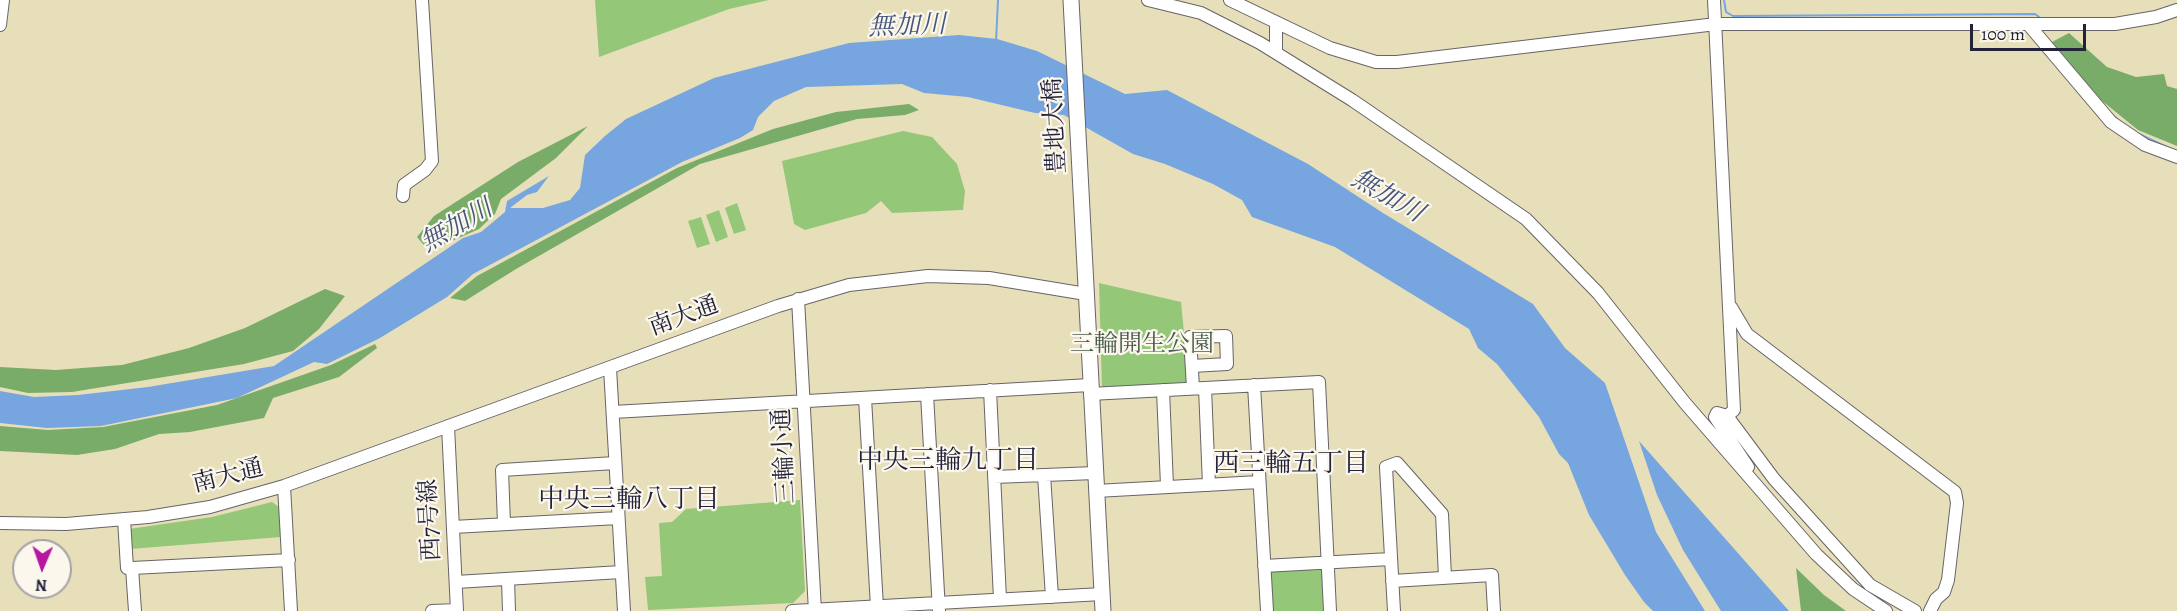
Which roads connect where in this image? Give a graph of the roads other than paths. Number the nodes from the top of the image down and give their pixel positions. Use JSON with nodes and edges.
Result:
{"nodes":[{"id":1,"x":3,"y":0,"type":"edge"},
{"id":2,"x":423,"y":0,"type":"edge"},
{"id":3,"x":1071,"y":0,"type":"edge"},
{"id":4,"x":1148,"y":0,"type":"edge"},
{"id":5,"x":1230,"y":0,"type":"edge"},
{"id":6,"x":1714,"y":0,"type":"edge"},
{"id":7,"x":1165,"y":3,"type":"edge"},
{"id":8,"x":2177,"y":10,"type":"edge"},
{"id":9,"x":1276,"y":22,"type":"junction"},
{"id":10,"x":1716,"y":24,"type":"junction"},
{"id":11,"x":2028,"y":24,"type":"junction"},
{"id":12,"x":0,"y":25,"type":"edge"},
{"id":13,"x":1276,"y":52,"type":"junction"},
{"id":14,"x":2177,"y":158,"type":"edge"},
{"id":15,"x":403,"y":196,"type":"dead end"},
{"id":16,"x":1086,"y":294,"type":"junction"},
{"id":17,"x":798,"y":299,"type":"junction"},
{"id":18,"x":1730,"y":306,"type":"junction"},
{"id":19,"x":1192,"y":366,"type":"dead end"},
{"id":20,"x":610,"y":368,"type":"junction"},
{"id":21,"x":1254,"y":385,"type":"junction"},
{"id":22,"x":1199,"y":388,"type":"junction"},
{"id":23,"x":990,"y":390,"type":"junction"},
{"id":24,"x":1090,"y":390,"type":"junction"},
{"id":25,"x":1162,"y":390,"type":"junction"},
{"id":26,"x":927,"y":394,"type":"junction"},
{"id":27,"x":865,"y":398,"type":"junction"},
{"id":28,"x":803,"y":402,"type":"junction"},
{"id":29,"x":613,"y":412,"type":"junction"},
{"id":30,"x":1727,"y":416,"type":"junction"},
{"id":31,"x":448,"y":426,"type":"junction"},
{"id":32,"x":615,"y":463,"type":"junction"},
{"id":33,"x":1095,"y":472,"type":"junction"},
{"id":34,"x":1044,"y":475,"type":"junction"},
{"id":35,"x":1750,"y":476,"type":"junction"},
{"id":36,"x":993,"y":477,"type":"junction"},
{"id":37,"x":1259,"y":482,"type":"junction"},
{"id":38,"x":1209,"y":485,"type":"junction"},
{"id":39,"x":284,"y":486,"type":"junction"},
{"id":40,"x":1167,"y":486,"type":"junction"},
{"id":41,"x":1096,"y":491,"type":"junction"},
{"id":42,"x":618,"y":518,"type":"junction"},
{"id":43,"x":124,"y":519,"type":"junction"},
{"id":44,"x":0,"y":523,"type":"edge"},
{"id":45,"x":504,"y":524,"type":"junction"},
{"id":46,"x":453,"y":527,"type":"junction"},
{"id":47,"x":1390,"y":559,"type":"junction"},
{"id":48,"x":289,"y":560,"type":"junction"},
{"id":49,"x":1327,"y":562,"type":"junction"},
{"id":50,"x":1264,"y":566,"type":"junction"},
{"id":51,"x":132,"y":568,"type":"junction"},
{"id":52,"x":621,"y":572,"type":"junction"},
{"id":53,"x":1444,"y":577,"type":"junction"},
{"id":54,"x":508,"y":579,"type":"junction"},
{"id":55,"x":1392,"y":581,"type":"junction"},
{"id":56,"x":456,"y":582,"type":"junction"},
{"id":57,"x":1102,"y":594,"type":"junction"},
{"id":58,"x":1052,"y":597,"type":"junction"},
{"id":59,"x":1000,"y":599,"type":"junction"},
{"id":60,"x":877,"y":607,"type":"junction"},
{"id":61,"x":938,"y":607,"type":"edge"},
{"id":62,"x":457,"y":610,"type":"edge"},
{"id":63,"x":815,"y":610,"type":"edge"},
{"id":64,"x":135,"y":611,"type":"edge"},
{"id":65,"x":291,"y":611,"type":"edge"},
{"id":66,"x":432,"y":611,"type":"edge"},
{"id":67,"x":509,"y":611,"type":"edge"},
{"id":68,"x":624,"y":611,"type":"edge"},
{"id":69,"x":792,"y":611,"type":"edge"},
{"id":70,"x":1103,"y":611,"type":"edge"},
{"id":71,"x":1267,"y":611,"type":"edge"},
{"id":72,"x":1330,"y":611,"type":"edge"},
{"id":73,"x":1394,"y":611,"type":"edge"},
{"id":74,"x":1494,"y":611,"type":"edge"},
{"id":75,"x":1886,"y":611,"type":"edge"},
{"id":76,"x":1915,"y":611,"type":"edge"},
{"id":77,"x":1930,"y":611,"type":"edge"}],
"edges":[{"from":1,"to":12,"type":"street"},
{"from":2,"to":15,"type":"street"},
{"from":3,"to":16,"type":"main road","name":"豊地大橋"},
{"from":4,"to":7,"type":"street"},
{"from":5,"to":9,"type":"street"},
{"from":6,"to":10,"type":"street"},
{"from":7,"to":13,"type":"street"},
{"from":8,"to":11,"type":"street"},
{"from":9,"to":10,"type":"street"},
{"from":9,"to":13,"type":"street"},
{"from":10,"to":11,"type":"street"},
{"from":10,"to":18,"type":"street"},
{"from":11,"to":14,"type":"street"},
{"from":13,"to":35,"type":"street"},
{"from":16,"to":17,"type":"street","name":"南大通"},
{"from":16,"to":24,"type":"main road"},
{"from":17,"to":20,"type":"street","name":"南大通"},
{"from":17,"to":28,"type":"street","name":"三輪小通"},
{"from":18,"to":30,"type":"street"},
{"from":18,"to":77,"type":"street"},
{"from":19,"to":22,"type":"street"},
{"from":20,"to":29,"type":"street"},
{"from":20,"to":31,"type":"street","name":"南大通"},
{"from":21,"to":22,"type":"street"},
{"from":21,"to":37,"type":"street"},
{"from":21,"to":49,"type":"street"},
{"from":22,"to":25,"type":"street"},
{"from":22,"to":38,"type":"street"},
{"from":23,"to":24,"type":"street"},
{"from":23,"to":26,"type":"street"},
{"from":23,"to":36,"type":"street"},
{"from":24,"to":25,"type":"street"},
{"from":24,"to":33,"type":"main road"},
{"from":25,"to":40,"type":"street"},
{"from":26,"to":27,"type":"street"},
{"from":26,"to":61,"type":"street"},
{"from":27,"to":28,"type":"street"},
{"from":27,"to":60,"type":"street"},
{"from":28,"to":29,"type":"street"},
{"from":28,"to":63,"type":"street","name":"三輪小通"},
{"from":29,"to":32,"type":"street"},
{"from":30,"to":35,"type":"street"},
{"from":30,"to":76,"type":"street"},
{"from":31,"to":39,"type":"street","name":"南大通"},
{"from":31,"to":46,"type":"street","name":"西7号線"},
{"from":32,"to":42,"type":"street"},
{"from":32,"to":45,"type":"street"},
{"from":33,"to":34,"type":"street"},
{"from":33,"to":41,"type":"main road"},
{"from":34,"to":36,"type":"street"},
{"from":34,"to":58,"type":"street"},
{"from":35,"to":75,"type":"street"},
{"from":36,"to":59,"type":"street"},
{"from":37,"to":38,"type":"street"},
{"from":37,"to":50,"type":"street"},
{"from":38,"to":40,"type":"street"},
{"from":39,"to":43,"type":"street","name":"南大通"},
{"from":39,"to":48,"type":"street"},
{"from":40,"to":41,"type":"street"},
{"from":41,"to":57,"type":"main road"},
{"from":42,"to":45,"type":"street"},
{"from":42,"to":52,"type":"street"},
{"from":43,"to":44,"type":"street","name":"南大通"},
{"from":43,"to":51,"type":"street"},
{"from":45,"to":46,"type":"street"},
{"from":46,"to":56,"type":"street","name":"西7号線"},
{"from":47,"to":49,"type":"street"},
{"from":47,"to":53,"type":"street"},
{"from":47,"to":55,"type":"street"},
{"from":48,"to":51,"type":"street"},
{"from":48,"to":65,"type":"street"},
{"from":49,"to":50,"type":"street"},
{"from":49,"to":72,"type":"street"},
{"from":50,"to":71,"type":"street"},
{"from":51,"to":64,"type":"street"},
{"from":52,"to":54,"type":"street"},
{"from":52,"to":68,"type":"street"},
{"from":53,"to":55,"type":"street"},
{"from":53,"to":74,"type":"street"},
{"from":54,"to":56,"type":"street"},
{"from":54,"to":67,"type":"street"},
{"from":55,"to":73,"type":"street"},
{"from":56,"to":62,"type":"street","name":"西7号線"},
{"from":57,"to":58,"type":"street"},
{"from":57,"to":70,"type":"main road"},
{"from":58,"to":59,"type":"street"},
{"from":59,"to":61,"type":"street"},
{"from":60,"to":61,"type":"street"},
{"from":60,"to":63,"type":"street"},
{"from":62,"to":66,"type":"street"},
{"from":63,"to":69,"type":"street"}]}
